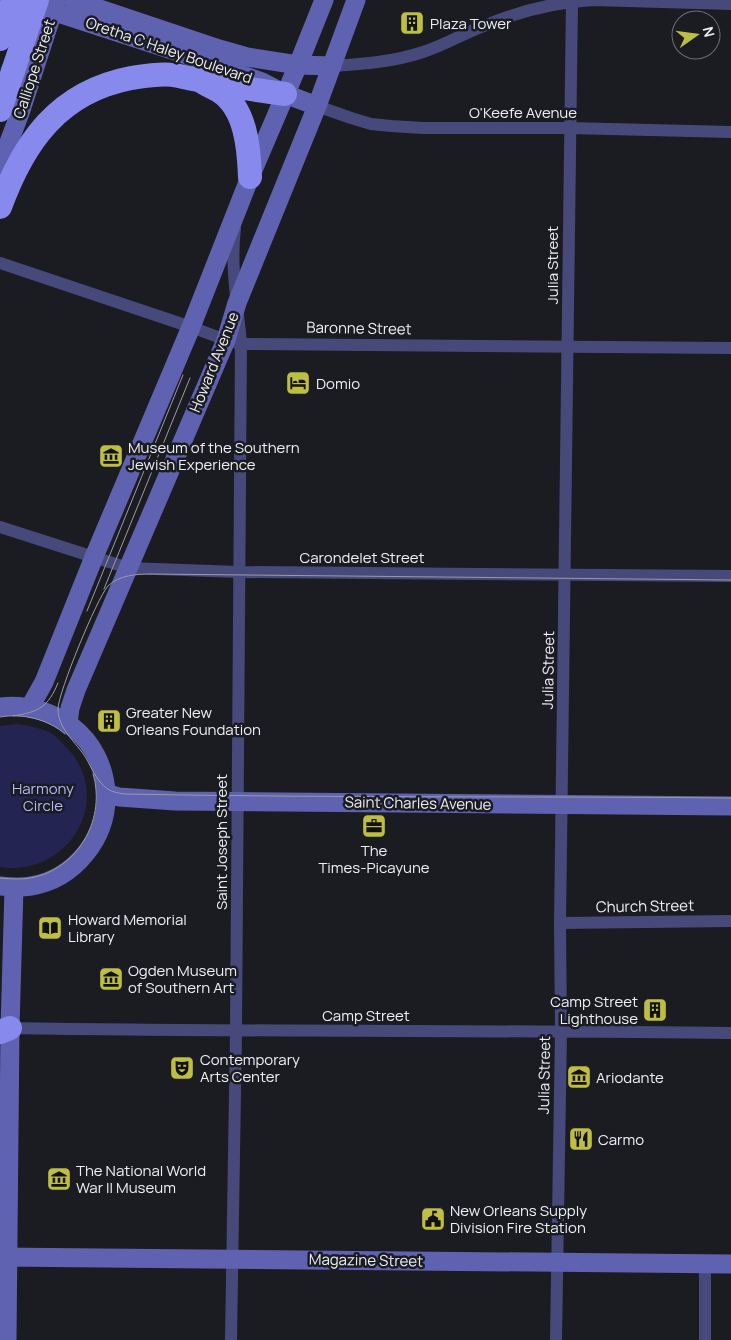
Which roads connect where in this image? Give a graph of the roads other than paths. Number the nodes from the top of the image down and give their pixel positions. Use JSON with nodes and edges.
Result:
{"nodes":[{"id":1,"x":13,"y":0,"type":"edge"},
{"id":2,"x":18,"y":0,"type":"edge"},
{"id":3,"x":73,"y":0,"type":"edge"},
{"id":4,"x":324,"y":0,"type":"edge"},
{"id":5,"x":356,"y":0,"type":"edge"},
{"id":6,"x":572,"y":1,"type":"edge"},
{"id":7,"x":49,"y":4,"type":"edge"},
{"id":8,"x":731,"y":4,"type":"edge"},
{"id":9,"x":0,"y":39,"type":"edge"},
{"id":10,"x":298,"y":65,"type":"junction"},
{"id":11,"x":332,"y":66,"type":"junction"},
{"id":12,"x":198,"y":80,"type":"junction"},
{"id":13,"x":285,"y":94,"type":"junction"},
{"id":14,"x":317,"y":106,"type":"junction"},
{"id":15,"x":0,"y":110,"type":"edge"},
{"id":16,"x":570,"y":128,"type":"junction"},
{"id":17,"x":731,"y":132,"type":"edge"},
{"id":18,"x":0,"y":166,"type":"edge"},
{"id":19,"x":250,"y":178,"type":"junction"},
{"id":20,"x":0,"y":206,"type":"edge"},
{"id":21,"x":236,"y":212,"type":"junction"},
{"id":22,"x":0,"y":263,"type":"edge"},
{"id":23,"x":237,"y":303,"type":"junction"},
{"id":24,"x":191,"y":327,"type":"junction"},
{"id":25,"x":233,"y":342,"type":"junction"},
{"id":26,"x":568,"y":347,"type":"junction"},
{"id":27,"x":731,"y":348,"type":"edge"},
{"id":28,"x":0,"y":527,"type":"edge"},
{"id":29,"x":94,"y":557,"type":"junction"},
{"id":30,"x":128,"y":568,"type":"junction"},
{"id":31,"x":239,"y":572,"type":"junction"},
{"id":32,"x":566,"y":574,"type":"junction"},
{"id":33,"x":731,"y":576,"type":"edge"},
{"id":34,"x":0,"y":707,"type":"edge"},
{"id":35,"x":30,"y":707,"type":"junction"},
{"id":36,"x":68,"y":723,"type":"junction"},
{"id":37,"x":106,"y":793,"type":"junction"},
{"id":38,"x":238,"y":801,"type":"junction"},
{"id":39,"x":562,"y":805,"type":"junction"},
{"id":40,"x":731,"y":806,"type":"edge"},
{"id":41,"x":7,"y":887,"type":"edge"},
{"id":42,"x":731,"y":921,"type":"edge"},
{"id":43,"x":560,"y":924,"type":"junction"},
{"id":44,"x":3,"y":1029,"type":"edge"},
{"id":45,"x":236,"y":1031,"type":"junction"},
{"id":46,"x":561,"y":1031,"type":"junction"},
{"id":47,"x":731,"y":1033,"type":"edge"},
{"id":48,"x":4,"y":1257,"type":"edge"},
{"id":49,"x":232,"y":1258,"type":"junction"},
{"id":50,"x":558,"y":1263,"type":"junction"},
{"id":51,"x":706,"y":1264,"type":"junction"},
{"id":52,"x":731,"y":1264,"type":"edge"},
{"id":53,"x":7,"y":1340,"type":"edge"},
{"id":54,"x":231,"y":1340,"type":"edge"},
{"id":55,"x":556,"y":1340,"type":"edge"},
{"id":56,"x":705,"y":1340,"type":"edge"}],
"edges":[{"from":1,"to":9,"type":"highway"},
{"from":2,"to":7,"type":"street","name":"Oretha C Haley Boulevard"},
{"from":3,"to":10,"type":"street","name":"Oretha C Haley Boulevard"},
{"from":4,"to":10,"type":"street"},
{"from":5,"to":11,"type":"street","name":"Howard Avenue"},
{"from":6,"to":8,"type":"street"},
{"from":6,"to":11,"type":"street"},
{"from":6,"to":16,"type":"street","name":"Julia Street"},
{"from":7,"to":13,"type":"street","name":"Oretha C Haley Boulevard"},
{"from":7,"to":15,"type":"highway","bridge":true},
{"from":7,"to":18,"type":"street","name":"Calliope Street"},
{"from":10,"to":11,"type":"street","name":"Oretha C Haley Boulevard"},
{"from":10,"to":13,"type":"street"},
{"from":11,"to":14,"type":"street","name":"Howard Avenue"},
{"from":12,"to":13,"type":"highway"},
{"from":12,"to":19,"type":"highway"},
{"from":12,"to":20,"type":"highway"},
{"from":13,"to":14,"type":"street","name":"Oretha C Haley Boulevard"},
{"from":13,"to":19,"type":"street"},
{"from":14,"to":16,"type":"street","name":"O'Keefe Avenue"},
{"from":14,"to":23,"type":"street","name":"Howard Avenue"},
{"from":16,"to":17,"type":"street","name":"O'Keefe Avenue"},
{"from":16,"to":26,"type":"street","name":"Julia Street"},
{"from":19,"to":21,"type":"street"},
{"from":21,"to":23,"type":"street"},
{"from":21,"to":24,"type":"street"},
{"from":22,"to":24,"type":"street","name":"Baronne Street"},
{"from":23,"to":25,"type":"street","name":"Howard Avenue"},
{"from":24,"to":25,"type":"street","name":"Baronne Street"},
{"from":24,"to":29,"type":"street"},
{"from":25,"to":26,"type":"street","name":"Baronne Street"},
{"from":25,"to":30,"type":"street","name":"Howard Avenue"},
{"from":25,"to":31,"type":"street","name":"Saint Joseph Street"},
{"from":26,"to":27,"type":"street","name":"Baronne Street"},
{"from":26,"to":32,"type":"street","name":"Julia Street"},
{"from":28,"to":29,"type":"street","name":"Carondelet Street"},
{"from":29,"to":30,"type":"street","name":"Carondelet Street"},
{"from":29,"to":35,"type":"street"},
{"from":30,"to":31,"type":"street","name":"Carondelet Street"},
{"from":30,"to":36,"type":"street","name":"Howard Avenue"},
{"from":31,"to":32,"type":"street","name":"Carondelet Street"},
{"from":31,"to":38,"type":"street","name":"Saint Joseph Street"},
{"from":32,"to":33,"type":"street","name":"Carondelet Street"},
{"from":32,"to":39,"type":"street","name":"Julia Street"},
{"from":34,"to":35,"type":"street"},
{"from":35,"to":36,"type":"street"},
{"from":36,"to":37,"type":"street"},
{"from":37,"to":38,"type":"street","name":"Saint Charles Avenue"},
{"from":37,"to":41,"type":"street"},
{"from":38,"to":39,"type":"street","name":"Saint Charles Avenue"},
{"from":38,"to":45,"type":"street","name":"Saint Joseph Street"},
{"from":39,"to":40,"type":"street","name":"Saint Charles Avenue"},
{"from":39,"to":43,"type":"street","name":"Julia Street"},
{"from":41,"to":44,"type":"street"},
{"from":42,"to":43,"type":"street","name":"Church Street"},
{"from":43,"to":46,"type":"street","name":"Julia Street"},
{"from":44,"to":45,"type":"street","name":"Camp Street"},
{"from":44,"to":48,"type":"street"},
{"from":45,"to":46,"type":"street","name":"Camp Street"},
{"from":45,"to":49,"type":"street","name":"Saint Joseph Street"},
{"from":46,"to":47,"type":"street","name":"Camp Street"},
{"from":46,"to":50,"type":"street","name":"Julia Street"},
{"from":48,"to":49,"type":"street","name":"Magazine Street"},
{"from":48,"to":53,"type":"street"},
{"from":49,"to":50,"type":"street","name":"Magazine Street"},
{"from":49,"to":54,"type":"street","name":"Saint Joseph Street"},
{"from":50,"to":51,"type":"street","name":"Magazine Street"},
{"from":50,"to":55,"type":"street","name":"Julia Street"},
{"from":51,"to":52,"type":"street","name":"Magazine Street"},
{"from":51,"to":56,"type":"street"}]}
